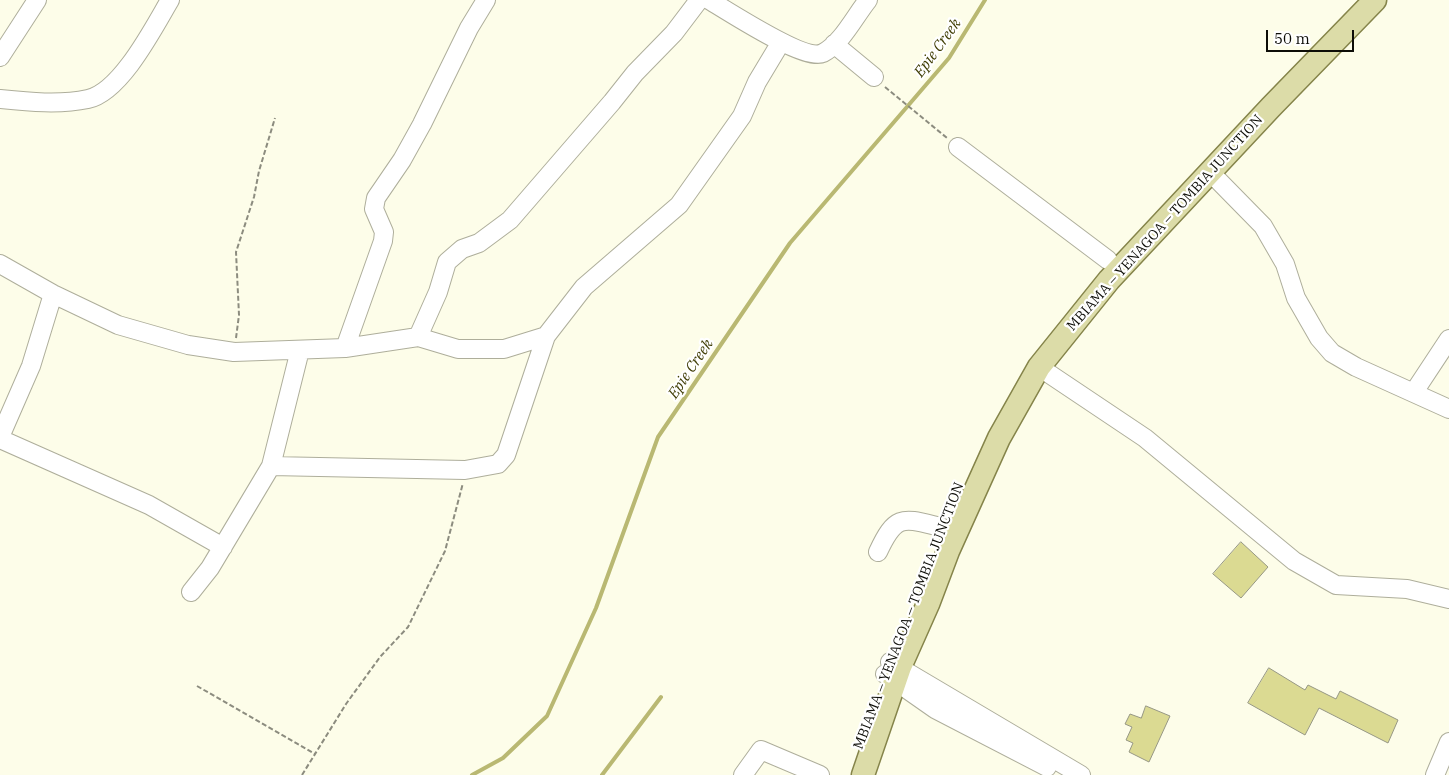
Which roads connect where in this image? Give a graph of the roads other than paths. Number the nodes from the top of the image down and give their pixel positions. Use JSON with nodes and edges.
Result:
{"nodes":[{"id":1,"x":37,"y":0,"type":"edge"},
{"id":2,"x":170,"y":0,"type":"edge"},
{"id":3,"x":486,"y":0,"type":"edge"},
{"id":4,"x":699,"y":0,"type":"edge"},
{"id":5,"x":709,"y":0,"type":"edge"},
{"id":6,"x":868,"y":0,"type":"edge"},
{"id":7,"x":1356,"y":0,"type":"edge"},
{"id":8,"x":1375,"y":0,"type":"edge"},
{"id":9,"x":781,"y":42,"type":"junction"},
{"id":10,"x":834,"y":44,"type":"junction"},
{"id":11,"x":0,"y":57,"type":"edge"},
{"id":12,"x":874,"y":77,"type":"road end"},
{"id":13,"x":0,"y":99,"type":"edge"},
{"id":14,"x":958,"y":147,"type":"road end"},
{"id":15,"x":1210,"y":172,"type":"junction"},
{"id":16,"x":1108,"y":260,"type":"junction"},
{"id":17,"x":0,"y":264,"type":"edge"},
{"id":18,"x":53,"y":294,"type":"junction"},
{"id":19,"x":546,"y":336,"type":"junction"},
{"id":20,"x":418,"y":337,"type":"junction"},
{"id":21,"x":1449,"y":339,"type":"edge"},
{"id":22,"x":345,"y":348,"type":"junction"},
{"id":23,"x":300,"y":350,"type":"junction"},
{"id":24,"x":1039,"y":367,"type":"junction"},
{"id":25,"x":1414,"y":392,"type":"junction"},
{"id":26,"x":1449,"y":409,"type":"edge"},
{"id":27,"x":0,"y":438,"type":"edge"},
{"id":28,"x":271,"y":466,"type":"junction"},
{"id":29,"x":941,"y":528,"type":"junction"},
{"id":30,"x":222,"y":547,"type":"junction"},
{"id":31,"x":878,"y":552,"type":"dead end"},
{"id":32,"x":191,"y":592,"type":"dead end"},
{"id":33,"x":1449,"y":599,"type":"edge"},
{"id":34,"x":893,"y":671,"type":"junction"},
{"id":35,"x":1449,"y":742,"type":"edge"},
{"id":36,"x":743,"y":775,"type":"edge"},
{"id":37,"x":820,"y":775,"type":"edge"},
{"id":38,"x":847,"y":775,"type":"edge"},
{"id":39,"x":863,"y":775,"type":"edge"},
{"id":40,"x":1061,"y":775,"type":"edge"},
{"id":41,"x":1081,"y":775,"type":"edge"},
{"id":42,"x":1435,"y":775,"type":"edge"}],
"edges":[{"from":1,"to":11,"type":"street"},
{"from":2,"to":13,"type":"street"},
{"from":3,"to":22,"type":"street"},
{"from":4,"to":20,"type":"street"},
{"from":5,"to":9,"type":"street"},
{"from":6,"to":10,"type":"street"},
{"from":7,"to":16,"type":"main road","name":"MBIAMA – YENAGOA – TOMBIA JUNCTION"},
{"from":8,"to":15,"type":"main road","name":"MBIAMA – YENAGOA – TOMBIA JUNCTION"},
{"from":9,"to":10,"type":"street"},
{"from":9,"to":19,"type":"street"},
{"from":10,"to":12,"type":"street"},
{"from":14,"to":16,"type":"street"},
{"from":15,"to":24,"type":"main road","name":"MBIAMA – YENAGOA – TOMBIA JUNCTION"},
{"from":15,"to":25,"type":"street"},
{"from":16,"to":29,"type":"main road","name":"MBIAMA – YENAGOA – TOMBIA JUNCTION"},
{"from":17,"to":18,"type":"street"},
{"from":18,"to":23,"type":"street"},
{"from":18,"to":27,"type":"street"},
{"from":19,"to":20,"type":"street"},
{"from":19,"to":28,"type":"street"},
{"from":20,"to":22,"type":"street"},
{"from":21,"to":25,"type":"street"},
{"from":22,"to":23,"type":"street"},
{"from":23,"to":28,"type":"street"},
{"from":24,"to":33,"type":"street"},
{"from":24,"to":34,"type":"main road","name":"MBIAMA – YENAGOA – TOMBIA JUNCTION"},
{"from":25,"to":26,"type":"street"},
{"from":27,"to":30,"type":"street"},
{"from":28,"to":30,"type":"street"},
{"from":29,"to":31,"type":"street"},
{"from":29,"to":34,"type":"main road","name":"MBIAMA – YENAGOA – TOMBIA JUNCTION"},
{"from":30,"to":32,"type":"street"},
{"from":34,"to":38,"type":"main road","name":"MBIAMA – YENAGOA – TOMBIA JUNCTION"},
{"from":34,"to":39,"type":"main road","name":"MBIAMA – YENAGOA – TOMBIA JUNCTION"},
{"from":34,"to":40,"type":"street"},
{"from":34,"to":41,"type":"street"},
{"from":35,"to":42,"type":"street"},
{"from":36,"to":37,"type":"street"}]}
